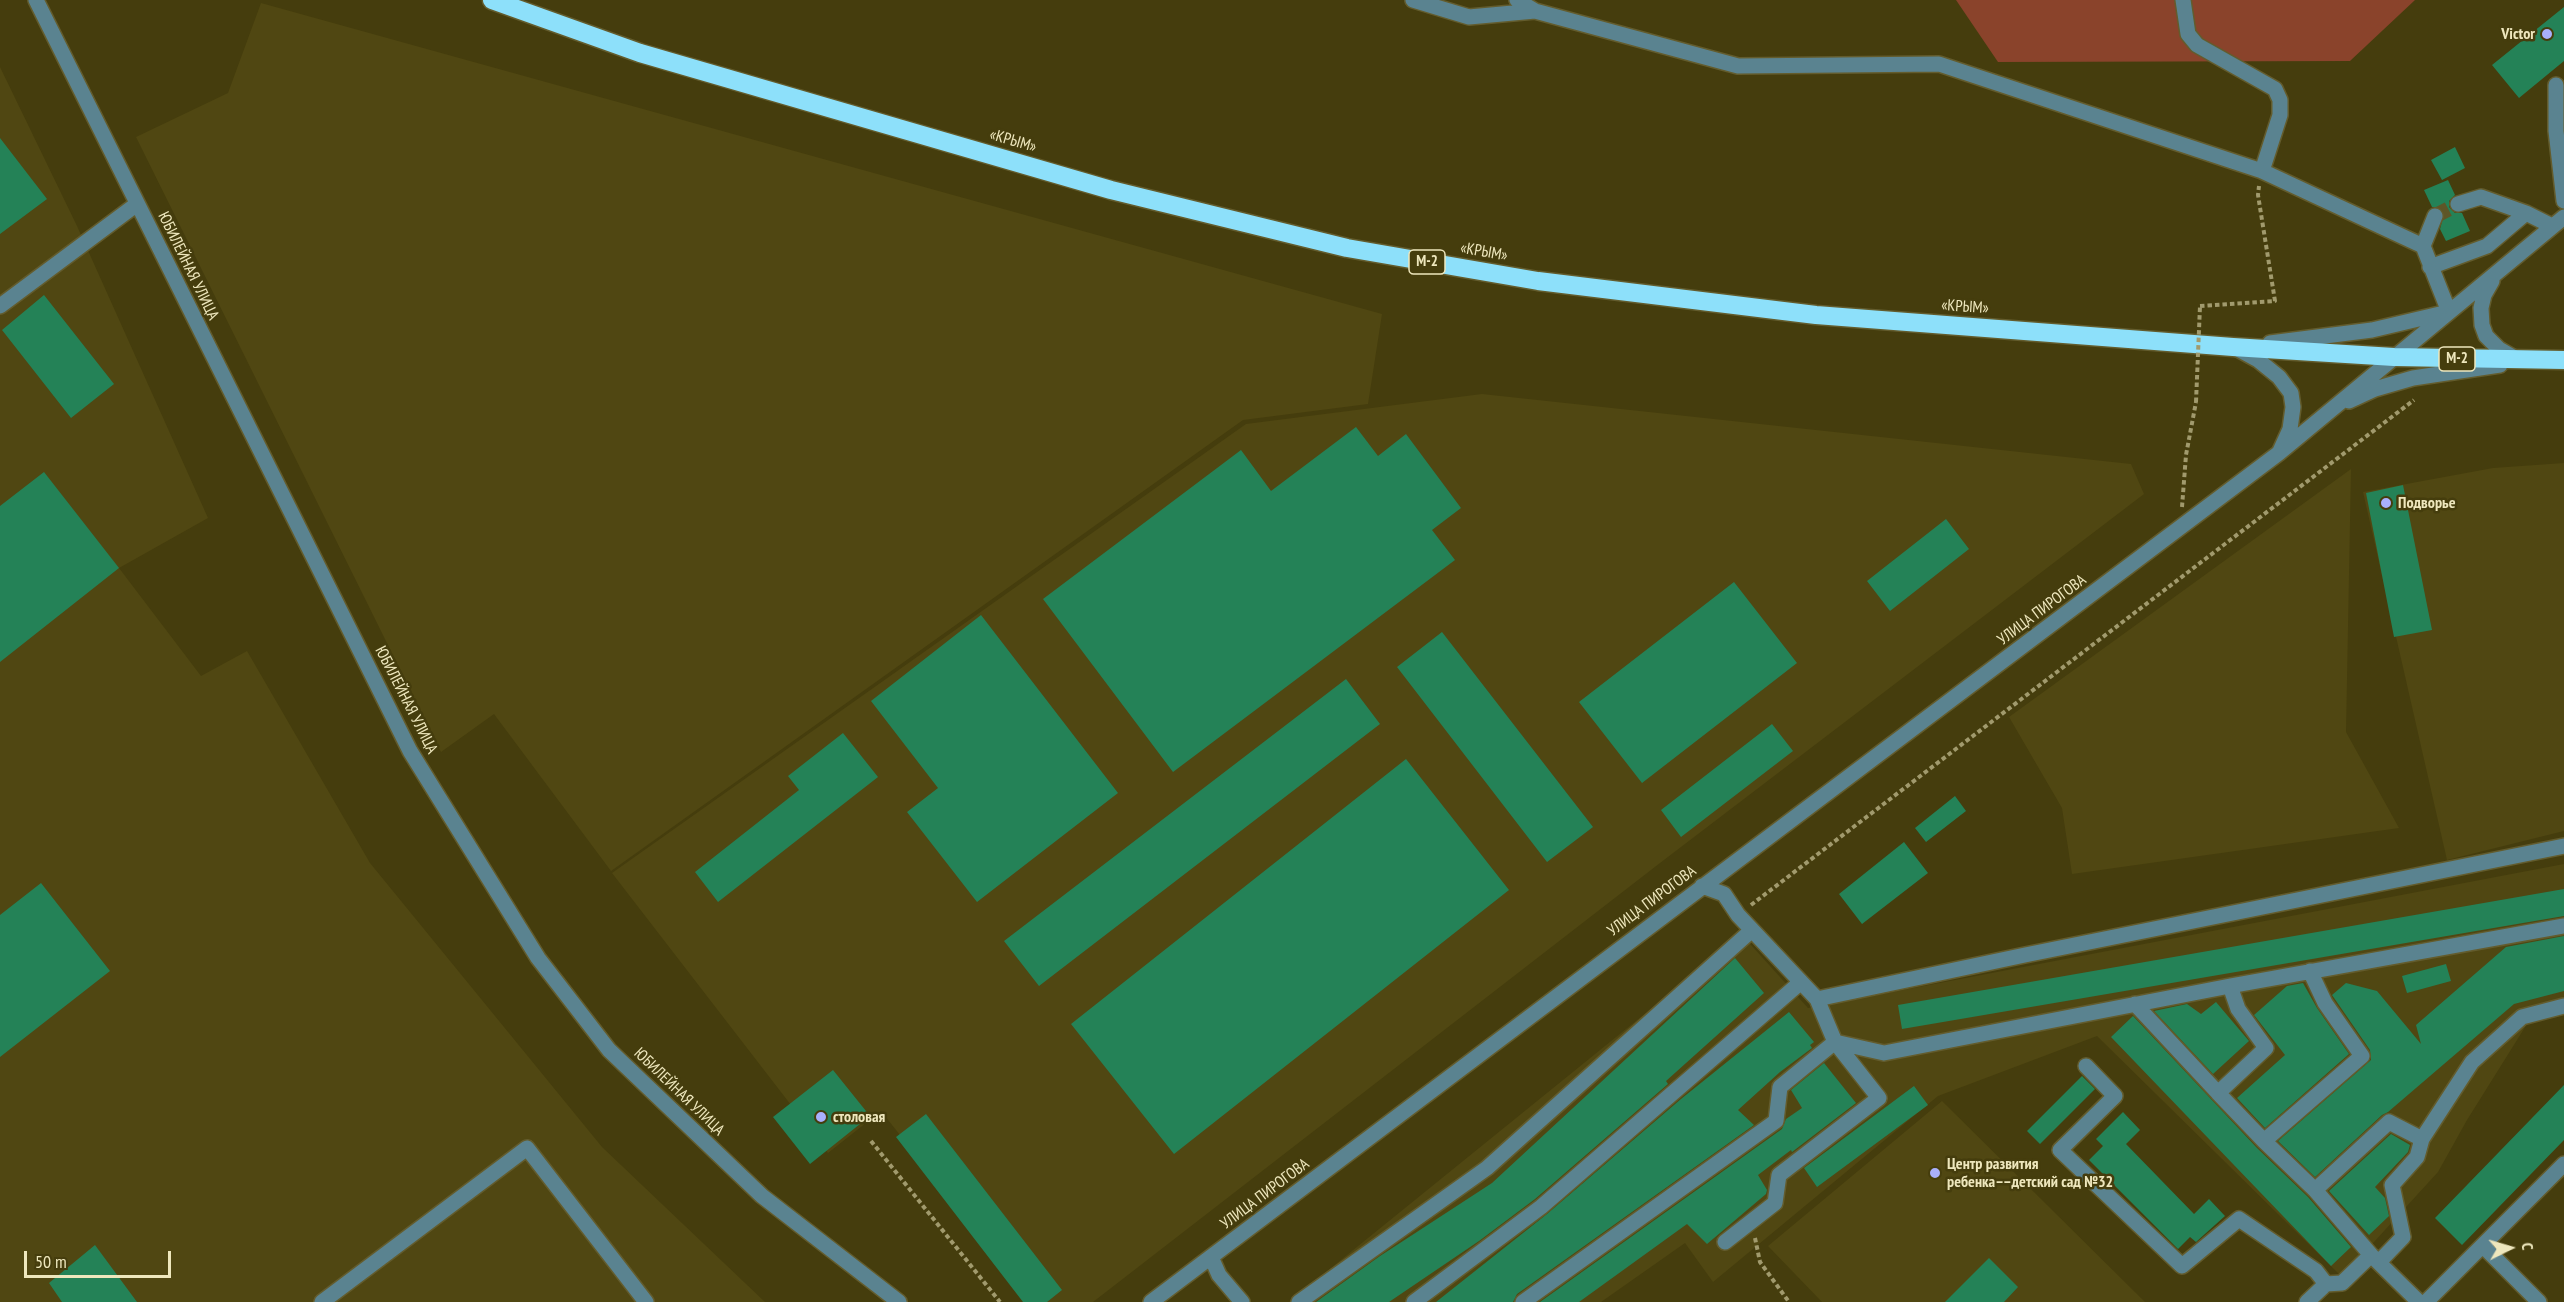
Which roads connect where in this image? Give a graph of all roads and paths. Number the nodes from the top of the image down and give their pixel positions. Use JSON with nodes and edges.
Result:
{"nodes":[{"id":1,"x":36,"y":0,"type":"edge"},
{"id":2,"x":492,"y":0,"type":"edge"},
{"id":3,"x":1413,"y":0,"type":"edge"},
{"id":4,"x":1516,"y":0,"type":"edge"},
{"id":5,"x":2182,"y":0,"type":"edge"},
{"id":6,"x":1535,"y":11,"type":"junction"},
{"id":7,"x":2556,"y":85,"type":"dead end"},
{"id":8,"x":2262,"y":171,"type":"junction"},
{"id":9,"x":2564,"y":201,"type":"edge"},
{"id":10,"x":137,"y":204,"type":"junction"},
{"id":11,"x":2458,"y":204,"type":"tunnel mouth"},
{"id":12,"x":2526,"y":213,"type":"junction"},
{"id":13,"x":2435,"y":216,"type":"tunnel mouth"},
{"id":14,"x":2558,"y":222,"type":"edge"},
{"id":15,"x":2423,"y":246,"type":"junction"},
{"id":16,"x":2430,"y":267,"type":"junction"},
{"id":17,"x":2498,"y":272,"type":"junction"},
{"id":18,"x":0,"y":306,"type":"edge"},
{"id":19,"x":2450,"y":312,"type":"junction"},
{"id":20,"x":2233,"y":347,"type":"junction"},
{"id":21,"x":2394,"y":357,"type":"junction"},
{"id":22,"x":2564,"y":360,"type":"edge"},
{"id":23,"x":2521,"y":361,"type":"junction"},
{"id":24,"x":2414,"y":400,"type":"dead end"},
{"id":25,"x":2279,"y":453,"type":"junction"},
{"id":26,"x":2178,"y":531,"type":"junction"},
{"id":27,"x":2564,"y":846,"type":"edge"},
{"id":28,"x":1702,"y":886,"type":"junction"},
{"id":29,"x":1738,"y":915,"type":"junction"},
{"id":30,"x":2564,"y":926,"type":"edge"},
{"id":31,"x":1752,"y":930,"type":"junction"},
{"id":32,"x":2310,"y":971,"type":"junction"},
{"id":33,"x":1801,"y":982,"type":"junction"},
{"id":34,"x":2230,"y":986,"type":"junction"},
{"id":35,"x":1817,"y":999,"type":"junction"},
{"id":36,"x":2135,"y":1004,"type":"junction"},
{"id":37,"x":2564,"y":1006,"type":"edge"},
{"id":38,"x":1835,"y":1042,"type":"junction"},
{"id":39,"x":2086,"y":1066,"type":"dead end"},
{"id":40,"x":2218,"y":1093,"type":"junction"},
{"id":41,"x":2421,"y":1139,"type":"junction"},
{"id":42,"x":871,"y":1141,"type":"dead end"},
{"id":43,"x":2264,"y":1141,"type":"junction"},
{"id":44,"x":2564,"y":1164,"type":"edge"},
{"id":45,"x":2314,"y":1190,"type":"junction"},
{"id":46,"x":1746,"y":1226,"type":"junction"},
{"id":47,"x":1725,"y":1242,"type":"dead end"},
{"id":48,"x":2483,"y":1246,"type":"junction"},
{"id":49,"x":1211,"y":1257,"type":"junction"},
{"id":50,"x":2375,"y":1258,"type":"junction"},
{"id":51,"x":2326,"y":1284,"type":"junction"},
{"id":52,"x":322,"y":1302,"type":"edge"},
{"id":53,"x":646,"y":1302,"type":"edge"},
{"id":54,"x":899,"y":1302,"type":"edge"},
{"id":55,"x":1000,"y":1302,"type":"edge"},
{"id":56,"x":1151,"y":1302,"type":"edge"},
{"id":57,"x":1242,"y":1302,"type":"edge"},
{"id":58,"x":1299,"y":1302,"type":"edge"},
{"id":59,"x":1414,"y":1302,"type":"edge"},
{"id":60,"x":1523,"y":1302,"type":"edge"},
{"id":61,"x":1789,"y":1302,"type":"edge"},
{"id":62,"x":2307,"y":1302,"type":"edge"},
{"id":63,"x":2419,"y":1302,"type":"edge"},
{"id":64,"x":2427,"y":1302,"type":"edge"},
{"id":65,"x":2539,"y":1302,"type":"edge"}],
"edges":[{"from":1,"to":10,"type":"street","name":"ЮБИЛЕЙНАЯ УЛИЦА"},
{"from":2,"to":20,"type":"highway","name":"«КРЫМ»","number":"М-2"},
{"from":3,"to":6,"type":"street"},
{"from":4,"to":6,"type":"street"},
{"from":5,"to":8,"type":"street"},
{"from":6,"to":8,"type":"street"},
{"from":7,"to":9,"type":"street"},
{"from":8,"to":15,"type":"street"},
{"from":8,"to":26,"type":"path","bridge":true},
{"from":10,"to":18,"type":"street"},
{"from":10,"to":54,"type":"street","name":"ЮБИЛЕЙНАЯ УЛИЦА"},
{"from":11,"to":12,"type":"street"},
{"from":12,"to":14,"type":"street"},
{"from":12,"to":16,"type":"street"},
{"from":13,"to":15,"type":"street"},
{"from":14,"to":17,"type":"street"},
{"from":15,"to":16,"type":"street"},
{"from":16,"to":19,"type":"street"},
{"from":17,"to":19,"type":"street"},
{"from":17,"to":23,"type":"street"},
{"from":19,"to":20,"type":"street"},
{"from":19,"to":21,"type":"street"},
{"from":20,"to":21,"type":"highway","name":"«КРЫМ»","number":"М-2"},
{"from":20,"to":25,"type":"street"},
{"from":21,"to":23,"type":"highway","number":"М-2"},
{"from":21,"to":25,"type":"street"},
{"from":22,"to":23,"type":"highway","number":"М-2"},
{"from":23,"to":25,"type":"street"},
{"from":24,"to":29,"type":"path"},
{"from":25,"to":26,"type":"street","name":"УЛИЦА ПИРОГОВА"},
{"from":26,"to":28,"type":"street","name":"УЛИЦА ПИРОГОВА"},
{"from":27,"to":35,"type":"street"},
{"from":28,"to":29,"type":"street"},
{"from":28,"to":49,"type":"street","name":"УЛИЦА ПИРОГОВА"},
{"from":29,"to":31,"type":"street"},
{"from":30,"to":32,"type":"street"},
{"from":31,"to":33,"type":"street"},
{"from":31,"to":58,"type":"street"},
{"from":32,"to":34,"type":"street"},
{"from":32,"to":43,"type":"street"},
{"from":33,"to":35,"type":"street"},
{"from":33,"to":59,"type":"street"},
{"from":34,"to":36,"type":"street"},
{"from":34,"to":40,"type":"street"},
{"from":35,"to":38,"type":"street"},
{"from":36,"to":38,"type":"street"},
{"from":36,"to":40,"type":"street"},
{"from":37,"to":41,"type":"street"},
{"from":38,"to":46,"type":"street"},
{"from":38,"to":60,"type":"street"},
{"from":39,"to":51,"type":"street"},
{"from":40,"to":43,"type":"street"},
{"from":41,"to":45,"type":"street"},
{"from":41,"to":50,"type":"street"},
{"from":42,"to":55,"type":"path"},
{"from":43,"to":45,"type":"street"},
{"from":44,"to":48,"type":"street"},
{"from":45,"to":50,"type":"street"},
{"from":46,"to":47,"type":"street"},
{"from":46,"to":61,"type":"path"},
{"from":48,"to":64,"type":"street"},
{"from":48,"to":65,"type":"street"},
{"from":49,"to":56,"type":"street","name":"УЛИЦА ПИРОГОВА"},
{"from":49,"to":57,"type":"street"},
{"from":50,"to":51,"type":"street"},
{"from":50,"to":63,"type":"street"},
{"from":51,"to":62,"type":"street"},
{"from":52,"to":53,"type":"street"}]}
